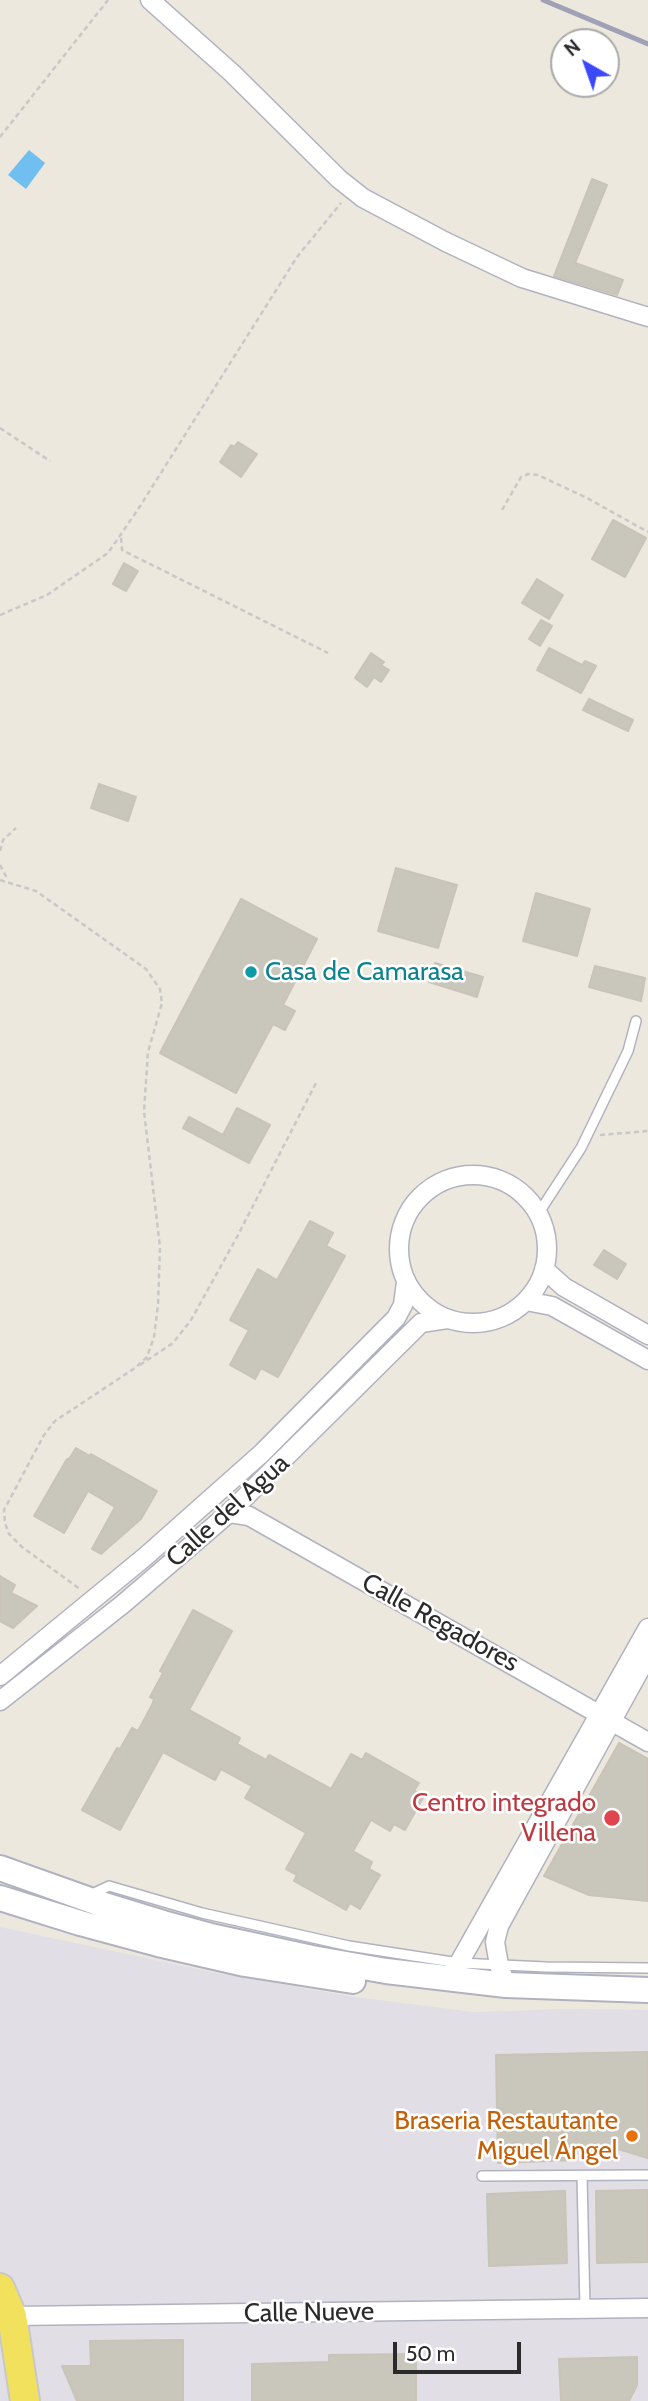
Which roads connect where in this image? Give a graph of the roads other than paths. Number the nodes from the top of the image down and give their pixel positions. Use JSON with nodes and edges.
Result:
{"nodes":[{"id":1,"x":150,"y":0,"type":"edge"},
{"id":2,"x":648,"y":317,"type":"edge"},
{"id":3,"x":636,"y":1021,"type":"dead end"},
{"id":4,"x":538,"y":1214,"type":"junction"},
{"id":5,"x":544,"y":1269,"type":"junction"},
{"id":6,"x":406,"y":1282,"type":"junction"},
{"id":7,"x":526,"y":1301,"type":"junction"},
{"id":8,"x":447,"y":1319,"type":"junction"},
{"id":9,"x":648,"y":1335,"type":"edge"},
{"id":10,"x":648,"y":1360,"type":"edge"},
{"id":11,"x":251,"y":1492,"type":"junction"},
{"id":12,"x":229,"y":1513,"type":"junction"},
{"id":13,"x":648,"y":1628,"type":"edge"},
{"id":14,"x":648,"y":1655,"type":"edge"},
{"id":15,"x":0,"y":1676,"type":"edge"},
{"id":16,"x":0,"y":1701,"type":"edge"},
{"id":17,"x":608,"y":1713,"type":"junction"},
{"id":18,"x":648,"y":1729,"type":"edge"},
{"id":19,"x":648,"y":1742,"type":"edge"},
{"id":20,"x":0,"y":1868,"type":"edge"},
{"id":21,"x":0,"y":1898,"type":"edge"},
{"id":22,"x":648,"y":1968,"type":"edge"},
{"id":23,"x":453,"y":1971,"type":"junction"},
{"id":24,"x":503,"y":1975,"type":"junction"},
{"id":25,"x":648,"y":1990,"type":"edge"},
{"id":26,"x":648,"y":2004,"type":"edge"},
{"id":27,"x":582,"y":2175,"type":"junction"},
{"id":28,"x":648,"y":2175,"type":"edge"},
{"id":29,"x":482,"y":2176,"type":"dead end"},
{"id":30,"x":0,"y":2288,"type":"edge"},
{"id":31,"x":648,"y":2308,"type":"edge"},
{"id":32,"x":585,"y":2309,"type":"junction"},
{"id":33,"x":12,"y":2316,"type":"junction"},
{"id":34,"x":0,"y":2344,"type":"edge"},
{"id":35,"x":11,"y":2401,"type":"edge"},
{"id":36,"x":25,"y":2401,"type":"edge"}],
"edges":[{"from":1,"to":2,"type":"street"},
{"from":3,"to":4,"type":"lane"},
{"from":4,"to":5,"type":"street"},
{"from":4,"to":6,"type":"street"},
{"from":5,"to":7,"type":"street"},
{"from":5,"to":9,"type":"street"},
{"from":6,"to":8,"type":"street"},
{"from":6,"to":15,"type":"street","name":"Calle del Agua"},
{"from":7,"to":8,"type":"street"},
{"from":7,"to":10,"type":"street"},
{"from":8,"to":11,"type":"street","name":"Calle del Agua"},
{"from":11,"to":12,"type":"street","name":"Calle del Agua"},
{"from":11,"to":17,"type":"street","name":"Calle Regadores"},
{"from":12,"to":16,"type":"street","name":"Calle del Agua"},
{"from":12,"to":17,"type":"street","name":"Calle Regadores"},
{"from":13,"to":17,"type":"street"},
{"from":14,"to":17,"type":"street"},
{"from":17,"to":18,"type":"street","name":"Calle Regadores"},
{"from":17,"to":19,"type":"street","name":"Calle Regadores"},
{"from":17,"to":23,"type":"street"},
{"from":17,"to":24,"type":"street"},
{"from":20,"to":23,"type":"street"},
{"from":21,"to":26,"type":"street"},
{"from":22,"to":24,"type":"lane"},
{"from":23,"to":24,"type":"street"},
{"from":24,"to":25,"type":"street"},
{"from":27,"to":28,"type":"lane"},
{"from":27,"to":29,"type":"lane"},
{"from":27,"to":32,"type":"lane"},
{"from":30,"to":33,"type":"main road"},
{"from":31,"to":32,"type":"street","name":"Calle Nueve"},
{"from":32,"to":33,"type":"street","name":"Calle Nueve"},
{"from":33,"to":36,"type":"main road"},
{"from":34,"to":35,"type":"main road"}]}
